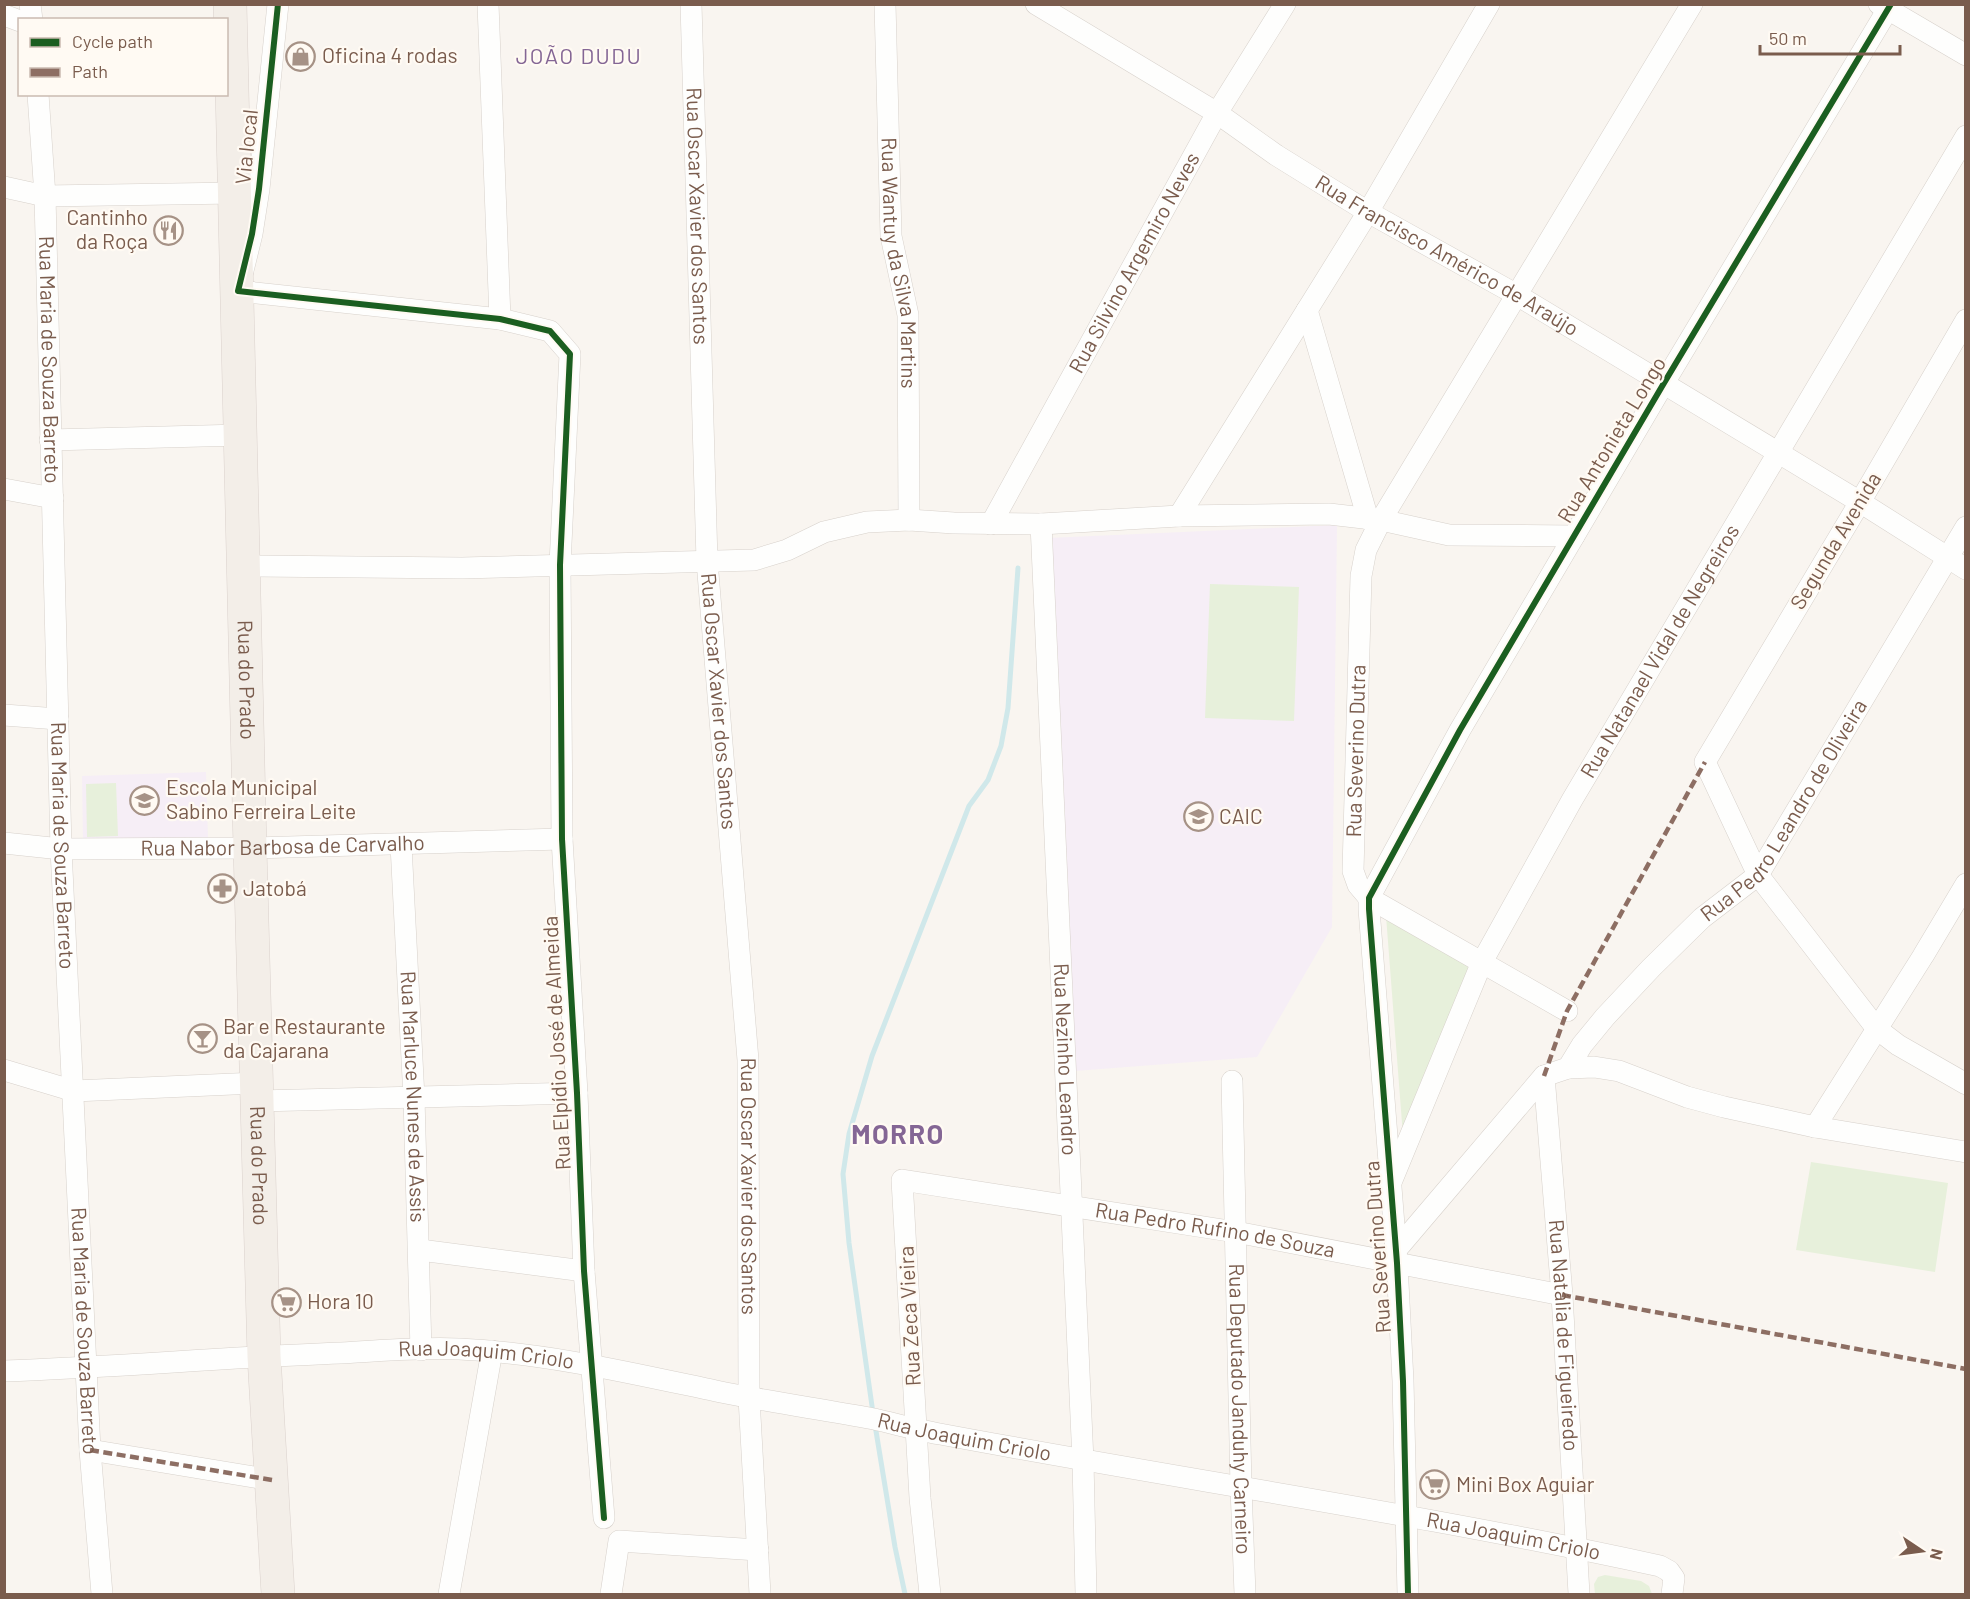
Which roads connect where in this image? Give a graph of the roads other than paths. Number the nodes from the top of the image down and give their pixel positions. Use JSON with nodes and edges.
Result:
{"nodes":[{"id":1,"x":230,"y":4,"type":"edge"},
{"id":2,"x":278,"y":4,"type":"edge"},
{"id":3,"x":488,"y":4,"type":"edge"},
{"id":4,"x":691,"y":4,"type":"edge"},
{"id":5,"x":885,"y":4,"type":"edge"},
{"id":6,"x":1036,"y":4,"type":"edge"},
{"id":7,"x":1285,"y":4,"type":"edge"},
{"id":8,"x":1489,"y":4,"type":"edge"},
{"id":9,"x":1692,"y":4,"type":"edge"},
{"id":10,"x":1886,"y":6,"type":"edge"},
{"id":11,"x":1965,"y":56,"type":"edge"},
{"id":12,"x":38,"y":96,"type":"edge"},
{"id":13,"x":1217,"y":113,"type":"junction"},
{"id":14,"x":1965,"y":136,"type":"edge"},
{"id":15,"x":4,"y":188,"type":"edge"},
{"id":16,"x":235,"y":193,"type":"junction"},
{"id":17,"x":45,"y":196,"type":"junction"},
{"id":18,"x":1368,"y":212,"type":"junction"},
{"id":19,"x":238,"y":291,"type":"junction"},
{"id":20,"x":1517,"y":295,"type":"junction"},
{"id":21,"x":1307,"y":310,"type":"junction"},
{"id":22,"x":500,"y":319,"type":"junction"},
{"id":23,"x":1965,"y":320,"type":"edge"},
{"id":24,"x":1664,"y":383,"type":"junction"},
{"id":25,"x":241,"y":435,"type":"junction"},
{"id":26,"x":50,"y":440,"type":"junction"},
{"id":27,"x":1778,"y":452,"type":"junction"},
{"id":28,"x":4,"y":489,"type":"edge"},
{"id":29,"x":53,"y":498,"type":"junction"},
{"id":30,"x":1860,"y":502,"type":"junction"},
{"id":31,"x":1179,"y":516,"type":"junction"},
{"id":32,"x":909,"y":520,"type":"junction"},
{"id":33,"x":1375,"y":520,"type":"junction"},
{"id":34,"x":991,"y":524,"type":"junction"},
{"id":35,"x":1041,"y":524,"type":"junction"},
{"id":36,"x":1965,"y":527,"type":"edge"},
{"id":37,"x":1574,"y":536,"type":"junction"},
{"id":38,"x":1947,"y":558,"type":"junction"},
{"id":39,"x":707,"y":561,"type":"junction"},
{"id":40,"x":244,"y":566,"type":"junction"},
{"id":41,"x":560,"y":566,"type":"junction"},
{"id":42,"x":1965,"y":569,"type":"edge"},
{"id":43,"x":4,"y":715,"type":"edge"},
{"id":44,"x":58,"y":719,"type":"junction"},
{"id":45,"x":562,"y":839,"type":"junction"},
{"id":46,"x":4,"y":843,"type":"edge"},
{"id":47,"x":401,"y":845,"type":"junction"},
{"id":48,"x":250,"y":848,"type":"junction"},
{"id":49,"x":61,"y":849,"type":"junction"},
{"id":50,"x":1758,"y":875,"type":"junction"},
{"id":51,"x":1965,"y":884,"type":"edge"},
{"id":52,"x":1369,"y":898,"type":"junction"},
{"id":53,"x":1482,"y":962,"type":"junction"},
{"id":54,"x":1567,"y":1011,"type":"dead end"},
{"id":55,"x":1877,"y":1029,"type":"junction"},
{"id":56,"x":1568,"y":1068,"type":"junction"},
{"id":57,"x":4,"y":1070,"type":"edge"},
{"id":58,"x":1544,"y":1076,"type":"junction"},
{"id":59,"x":1232,"y":1081,"type":"dead end"},
{"id":60,"x":1965,"y":1084,"type":"edge"},
{"id":61,"x":74,"y":1091,"type":"junction"},
{"id":62,"x":258,"y":1092,"type":"junction"},
{"id":63,"x":577,"y":1093,"type":"junction"},
{"id":64,"x":414,"y":1098,"type":"junction"},
{"id":65,"x":1815,"y":1127,"type":"junction"},
{"id":66,"x":1965,"y":1152,"type":"edge"},
{"id":67,"x":902,"y":1180,"type":"joint"},
{"id":68,"x":1390,"y":1186,"type":"junction"},
{"id":69,"x":1070,"y":1206,"type":"junction"},
{"id":70,"x":1236,"y":1232,"type":"junction"},
{"id":71,"x":420,"y":1250,"type":"junction"},
{"id":72,"x":1397,"y":1256,"type":"junction"},
{"id":73,"x":584,"y":1271,"type":"junction"},
{"id":74,"x":1562,"y":1295,"type":"junction"},
{"id":75,"x":421,"y":1350,"type":"junction"},
{"id":76,"x":492,"y":1351,"type":"junction"},
{"id":77,"x":264,"y":1356,"type":"junction"},
{"id":78,"x":591,"y":1365,"type":"junction"},
{"id":79,"x":86,"y":1368,"type":"junction"},
{"id":80,"x":4,"y":1371,"type":"edge"},
{"id":81,"x":749,"y":1398,"type":"junction"},
{"id":82,"x":916,"y":1430,"type":"junction"},
{"id":83,"x":90,"y":1450,"type":"junction"},
{"id":84,"x":1083,"y":1461,"type":"junction"},
{"id":85,"x":272,"y":1480,"type":"junction"},
{"id":86,"x":1241,"y":1487,"type":"junction"},
{"id":87,"x":1405,"y":1515,"type":"junction"},
{"id":88,"x":604,"y":1518,"type":"dead end"},
{"id":89,"x":1577,"y":1548,"type":"junction"},
{"id":90,"x":758,"y":1550,"type":"junction"},
{"id":91,"x":102,"y":1594,"type":"edge"},
{"id":92,"x":278,"y":1594,"type":"edge"},
{"id":93,"x":449,"y":1594,"type":"edge"},
{"id":94,"x":611,"y":1594,"type":"edge"},
{"id":95,"x":760,"y":1594,"type":"edge"},
{"id":96,"x":930,"y":1594,"type":"edge"},
{"id":97,"x":1086,"y":1594,"type":"edge"},
{"id":98,"x":1245,"y":1594,"type":"edge"},
{"id":99,"x":1408,"y":1594,"type":"edge"},
{"id":100,"x":1579,"y":1594,"type":"edge"},
{"id":101,"x":1672,"y":1594,"type":"edge"}],
"edges":[{"from":1,"to":16,"type":"main road","name":"Rua do Prado"},
{"from":2,"to":19,"type":"street","name":"Via local"},
{"from":3,"to":22,"type":"street"},
{"from":4,"to":39,"type":"street","name":"Rua Oscar Xavier dos Santos"},
{"from":5,"to":32,"type":"street","name":"Rua Wantuy da Silva Martins"},
{"from":6,"to":13,"type":"street","name":"Rua Francisco Américo de Araújo"},
{"from":7,"to":13,"type":"street","name":"Rua Silvino Argemiro Neves"},
{"from":8,"to":18,"type":"street"},
{"from":9,"to":20,"type":"street","name":"Rua Severino Dutra"},
{"from":10,"to":11,"type":"street"},
{"from":10,"to":24,"type":"street","name":"Rua Antonieta Longo"},
{"from":12,"to":17,"type":"street","name":"Rua Maria de Souza Barreto"},
{"from":13,"to":18,"type":"street","name":"Rua Francisco Américo de Araújo"},
{"from":13,"to":34,"type":"street","name":"Rua Silvino Argemiro Neves"},
{"from":14,"to":27,"type":"street","name":"Rua Natanael Vidal de Negreiros"},
{"from":15,"to":17,"type":"street"},
{"from":16,"to":17,"type":"street"},
{"from":16,"to":19,"type":"main road","name":"Rua do Prado"},
{"from":17,"to":26,"type":"street","name":"Rua Maria de Souza Barreto"},
{"from":18,"to":20,"type":"street","name":"Rua Francisco Américo de Araújo"},
{"from":18,"to":21,"type":"street"},
{"from":19,"to":22,"type":"street","name":"Rua Elpídio José de Almeida"},
{"from":19,"to":25,"type":"main road","name":"Rua do Prado"},
{"from":20,"to":24,"type":"street","name":"Rua Francisco Américo de Araújo"},
{"from":20,"to":33,"type":"street","name":"Rua Severino Dutra"},
{"from":21,"to":31,"type":"street"},
{"from":21,"to":33,"type":"street"},
{"from":22,"to":41,"type":"street","name":"Rua Elpídio José de Almeida"},
{"from":23,"to":30,"type":"street","name":"Segunda Avenida"},
{"from":24,"to":27,"type":"street","name":"Rua Francisco Américo de Araújo"},
{"from":24,"to":37,"type":"street","name":"Rua Antonieta Longo"},
{"from":25,"to":26,"type":"street"},
{"from":25,"to":40,"type":"main road","name":"Rua do Prado"},
{"from":26,"to":29,"type":"street","name":"Rua Maria de Souza Barreto"},
{"from":27,"to":30,"type":"street","name":"Rua Francisco Américo de Araújo"},
{"from":27,"to":53,"type":"street","name":"Rua Natanael Vidal de Negreiros"},
{"from":28,"to":29,"type":"street"},
{"from":29,"to":44,"type":"street","name":"Rua Maria de Souza Barreto"},
{"from":30,"to":38,"type":"street","name":"Rua Francisco Américo de Araújo"},
{"from":30,"to":50,"type":"street","name":"Segunda Avenida"},
{"from":31,"to":33,"type":"street"},
{"from":31,"to":35,"type":"street"},
{"from":32,"to":34,"type":"street"},
{"from":32,"to":39,"type":"street"},
{"from":33,"to":37,"type":"street"},
{"from":33,"to":52,"type":"street","name":"Rua Severino Dutra"},
{"from":34,"to":35,"type":"street"},
{"from":35,"to":69,"type":"street","name":"Rua Nezinho Leandro"},
{"from":36,"to":38,"type":"street","name":"Rua Pedro Leandro de Oliveira"},
{"from":37,"to":52,"type":"street","name":"Rua Antonieta Longo"},
{"from":38,"to":42,"type":"street","name":"Rua Francisco Américo de Araújo"},
{"from":38,"to":50,"type":"street","name":"Rua Pedro Leandro de Oliveira"},
{"from":39,"to":41,"type":"street"},
{"from":39,"to":81,"type":"street","name":"Rua Oscar Xavier dos Santos"},
{"from":40,"to":41,"type":"street"},
{"from":40,"to":48,"type":"main road","name":"Rua do Prado"},
{"from":41,"to":45,"type":"street","name":"Rua Elpídio José de Almeida"},
{"from":43,"to":44,"type":"street"},
{"from":44,"to":49,"type":"street","name":"Rua Maria de Souza Barreto"},
{"from":45,"to":47,"type":"street","name":"Rua Nabor Barbosa de Carvalho"},
{"from":45,"to":63,"type":"street","name":"Rua Elpídio José de Almeida"},
{"from":46,"to":49,"type":"street","name":"Rua Nabor Barbosa de Carvalho"},
{"from":47,"to":48,"type":"street","name":"Rua Nabor Barbosa de Carvalho"},
{"from":47,"to":64,"type":"street","name":"Rua Marluce Nunes de Assis"},
{"from":48,"to":49,"type":"street","name":"Rua Nabor Barbosa de Carvalho"},
{"from":48,"to":62,"type":"main road","name":"Rua do Prado"},
{"from":49,"to":61,"type":"street","name":"Rua Maria de Souza Barreto"},
{"from":50,"to":55,"type":"street"},
{"from":50,"to":56,"type":"street","name":"Rua Pedro Leandro de Oliveira"},
{"from":51,"to":55,"type":"street"},
{"from":52,"to":53,"type":"street"},
{"from":52,"to":68,"type":"street","name":"Rua Severino Dutra"},
{"from":53,"to":54,"type":"street"},
{"from":53,"to":68,"type":"street","name":"Rua Natanael Vidal de Negreiros"},
{"from":55,"to":60,"type":"street"},
{"from":55,"to":65,"type":"street"},
{"from":56,"to":58,"type":"street"},
{"from":56,"to":65,"type":"street"},
{"from":57,"to":61,"type":"street"},
{"from":58,"to":72,"type":"street"},
{"from":58,"to":74,"type":"street","name":"Rua Natália de Figueiredo"},
{"from":59,"to":70,"type":"street","name":"Rua Deputado Janduhy Carneiro"},
{"from":61,"to":62,"type":"street"},
{"from":61,"to":79,"type":"street","name":"Rua Maria de Souza Barreto"},
{"from":62,"to":64,"type":"street"},
{"from":62,"to":77,"type":"main road","name":"Rua do Prado"},
{"from":63,"to":64,"type":"street"},
{"from":63,"to":73,"type":"street","name":"Rua Elpídio José de Almeida"},
{"from":64,"to":71,"type":"street","name":"Rua Marluce Nunes de Assis"},
{"from":65,"to":66,"type":"street"},
{"from":67,"to":69,"type":"street","name":"Rua Pedro Rufino de Souza"},
{"from":67,"to":82,"type":"street","name":"Rua Zeca Vieira"},
{"from":68,"to":72,"type":"street","name":"Rua Severino Dutra"},
{"from":69,"to":70,"type":"street","name":"Rua Pedro Rufino de Souza"},
{"from":69,"to":84,"type":"street","name":"Rua Nezinho Leandro"},
{"from":70,"to":72,"type":"street","name":"Rua Pedro Rufino de Souza"},
{"from":70,"to":86,"type":"street","name":"Rua Deputado Janduhy Carneiro"},
{"from":71,"to":73,"type":"street"},
{"from":71,"to":75,"type":"street","name":"Rua Marluce Nunes de Assis"},
{"from":72,"to":74,"type":"street","name":"Rua Pedro Rufino de Souza"},
{"from":72,"to":87,"type":"street","name":"Rua Severino Dutra"},
{"from":73,"to":78,"type":"street","name":"Rua Elpídio José de Almeida"},
{"from":74,"to":89,"type":"street","name":"Rua Natália de Figueiredo"},
{"from":75,"to":76,"type":"street","name":"Rua Joaquim Criolo"},
{"from":75,"to":77,"type":"street","name":"Rua Joaquim Criolo"},
{"from":76,"to":78,"type":"street","name":"Rua Joaquim Criolo"},
{"from":76,"to":93,"type":"street"},
{"from":77,"to":79,"type":"street","name":"Rua Joaquim Criolo"},
{"from":77,"to":85,"type":"main road","name":"Rua do Prado"},
{"from":78,"to":81,"type":"street","name":"Rua Joaquim Criolo"},
{"from":78,"to":88,"type":"street","name":"Rua Elpídio José de Almeida"},
{"from":79,"to":80,"type":"street","name":"Rua Joaquim Criolo"},
{"from":79,"to":83,"type":"street","name":"Rua Maria de Souza Barreto"},
{"from":81,"to":82,"type":"street","name":"Rua Joaquim Criolo"},
{"from":81,"to":90,"type":"street","name":"Rua Oscar Xavier dos Santos"},
{"from":82,"to":84,"type":"street","name":"Rua Joaquim Criolo"},
{"from":82,"to":96,"type":"street","name":"Rua Zeca Vieira"},
{"from":83,"to":85,"type":"street"},
{"from":83,"to":91,"type":"street","name":"Rua Maria de Souza Barreto"},
{"from":84,"to":86,"type":"street","name":"Rua Joaquim Criolo"},
{"from":84,"to":97,"type":"street","name":"Rua Nezinho Leandro"},
{"from":85,"to":92,"type":"main road","name":"Rua do Prado"},
{"from":86,"to":87,"type":"street","name":"Rua Joaquim Criolo"},
{"from":86,"to":98,"type":"street","name":"Rua Deputado Janduhy Carneiro"},
{"from":87,"to":89,"type":"street","name":"Rua Joaquim Criolo"},
{"from":87,"to":99,"type":"street","name":"Rua Severino Dutra"},
{"from":89,"to":100,"type":"street","name":"Rua Natália de Figueiredo"},
{"from":89,"to":101,"type":"street","name":"Rua Joaquim Criolo"},
{"from":90,"to":94,"type":"street"},
{"from":90,"to":95,"type":"street","name":"Rua Oscar Xavier dos Santos"}]}
